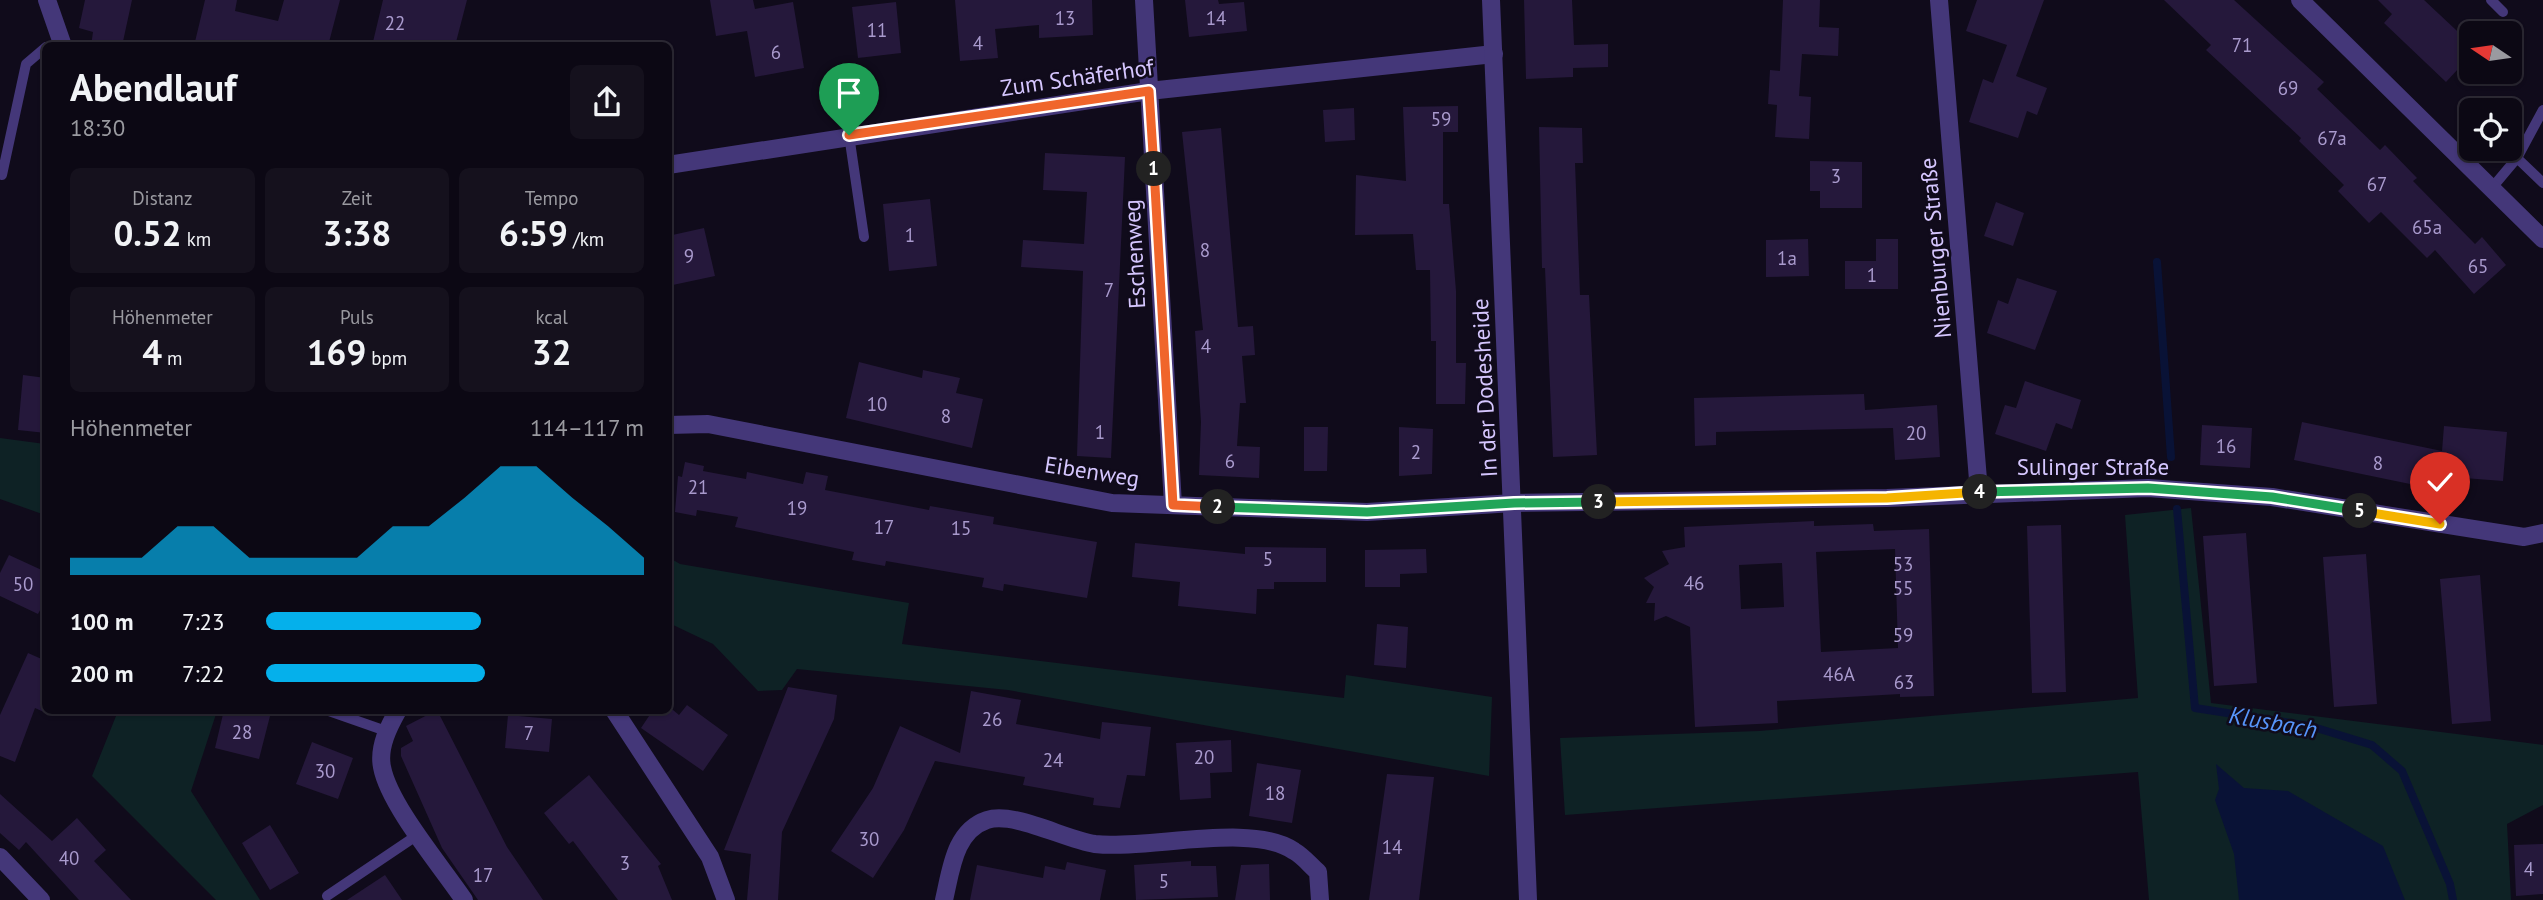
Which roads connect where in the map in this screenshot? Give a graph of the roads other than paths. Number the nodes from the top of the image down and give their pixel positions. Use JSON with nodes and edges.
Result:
{"nodes":[{"id":1,"x":47,"y":0,"type":"edge"},
{"id":2,"x":1144,"y":0,"type":"edge"},
{"id":3,"x":1491,"y":0,"type":"edge"},
{"id":4,"x":1939,"y":0,"type":"edge"},
{"id":5,"x":2300,"y":0,"type":"edge"},
{"id":6,"x":2491,"y":0,"type":"edge"},
{"id":7,"x":2503,"y":12,"type":"dead end"},
{"id":8,"x":53,"y":42,"type":"edge"},
{"id":9,"x":42,"y":52,"type":"edge"},
{"id":10,"x":1494,"y":54,"type":"junction"},
{"id":11,"x":1149,"y":91,"type":"junction"},
{"id":12,"x":2543,"y":110,"type":"edge"},
{"id":13,"x":849,"y":135,"type":"junction"},
{"id":14,"x":2522,"y":149,"type":"edge"},
{"id":15,"x":2514,"y":161,"type":"edge"},
{"id":16,"x":2520,"y":161,"type":"edge"},
{"id":17,"x":672,"y":164,"type":"edge"},
{"id":18,"x":2,"y":175,"type":"dead end"},
{"id":19,"x":2543,"y":183,"type":"edge"},
{"id":20,"x":2491,"y":189,"type":"junction"},
{"id":21,"x":864,"y":237,"type":"dead end"},
{"id":22,"x":2543,"y":239,"type":"edge"},
{"id":23,"x":672,"y":425,"type":"edge"},
{"id":24,"x":1979,"y":492,"type":"junction"},
{"id":25,"x":1514,"y":503,"type":"junction"},
{"id":26,"x":1173,"y":505,"type":"junction"},
{"id":27,"x":2543,"y":533,"type":"edge"},
{"id":28,"x":337,"y":714,"type":"edge"},
{"id":29,"x":396,"y":714,"type":"edge"},
{"id":30,"x":617,"y":714,"type":"edge"},
{"id":31,"x":386,"y":731,"type":"junction"},
{"id":32,"x":419,"y":834,"type":"junction"},
{"id":33,"x":0,"y":858,"type":"edge"},
{"id":34,"x":327,"y":896,"type":"dead end"},
{"id":35,"x":41,"y":900,"type":"edge"},
{"id":36,"x":464,"y":900,"type":"edge"},
{"id":37,"x":726,"y":900,"type":"edge"},
{"id":38,"x":944,"y":900,"type":"edge"},
{"id":39,"x":1320,"y":900,"type":"edge"},
{"id":40,"x":1528,"y":900,"type":"edge"}],
"edges":[{"from":1,"to":8,"type":"street"},
{"from":2,"to":11,"type":"street","name":"Eschenweg"},
{"from":3,"to":10,"type":"street","name":"In der Dodesheide"},
{"from":4,"to":24,"type":"street","name":"Nienburger Straße"},
{"from":5,"to":20,"type":"street"},
{"from":6,"to":7,"type":"lane"},
{"from":9,"to":18,"type":"lane"},
{"from":10,"to":11,"type":"street","name":"Zum Schäferhof"},
{"from":10,"to":25,"type":"street","name":"In der Dodesheide"},
{"from":11,"to":13,"type":"street","name":"Zum Schäferhof"},
{"from":11,"to":26,"type":"street","name":"Eschenweg"},
{"from":12,"to":14,"type":"lane"},
{"from":13,"to":17,"type":"street","name":"Zum Schäferhof"},
{"from":13,"to":21,"type":"lane"},
{"from":15,"to":20,"type":"lane"},
{"from":16,"to":19,"type":"lane"},
{"from":20,"to":22,"type":"street"},
{"from":23,"to":26,"type":"street","name":"Eibenweg"},
{"from":24,"to":25,"type":"street","name":"Sulinger Straße"},
{"from":24,"to":27,"type":"street","name":"Sulinger Straße"},
{"from":25,"to":26,"type":"street","name":"Eibenweg"},
{"from":25,"to":40,"type":"street","name":"In der Dodesheide"},
{"from":28,"to":31,"type":"lane"},
{"from":29,"to":31,"type":"street"},
{"from":30,"to":37,"type":"street"},
{"from":31,"to":32,"type":"street"},
{"from":32,"to":34,"type":"lane"},
{"from":32,"to":36,"type":"street"},
{"from":33,"to":35,"type":"street"},
{"from":38,"to":39,"type":"street"}]}
